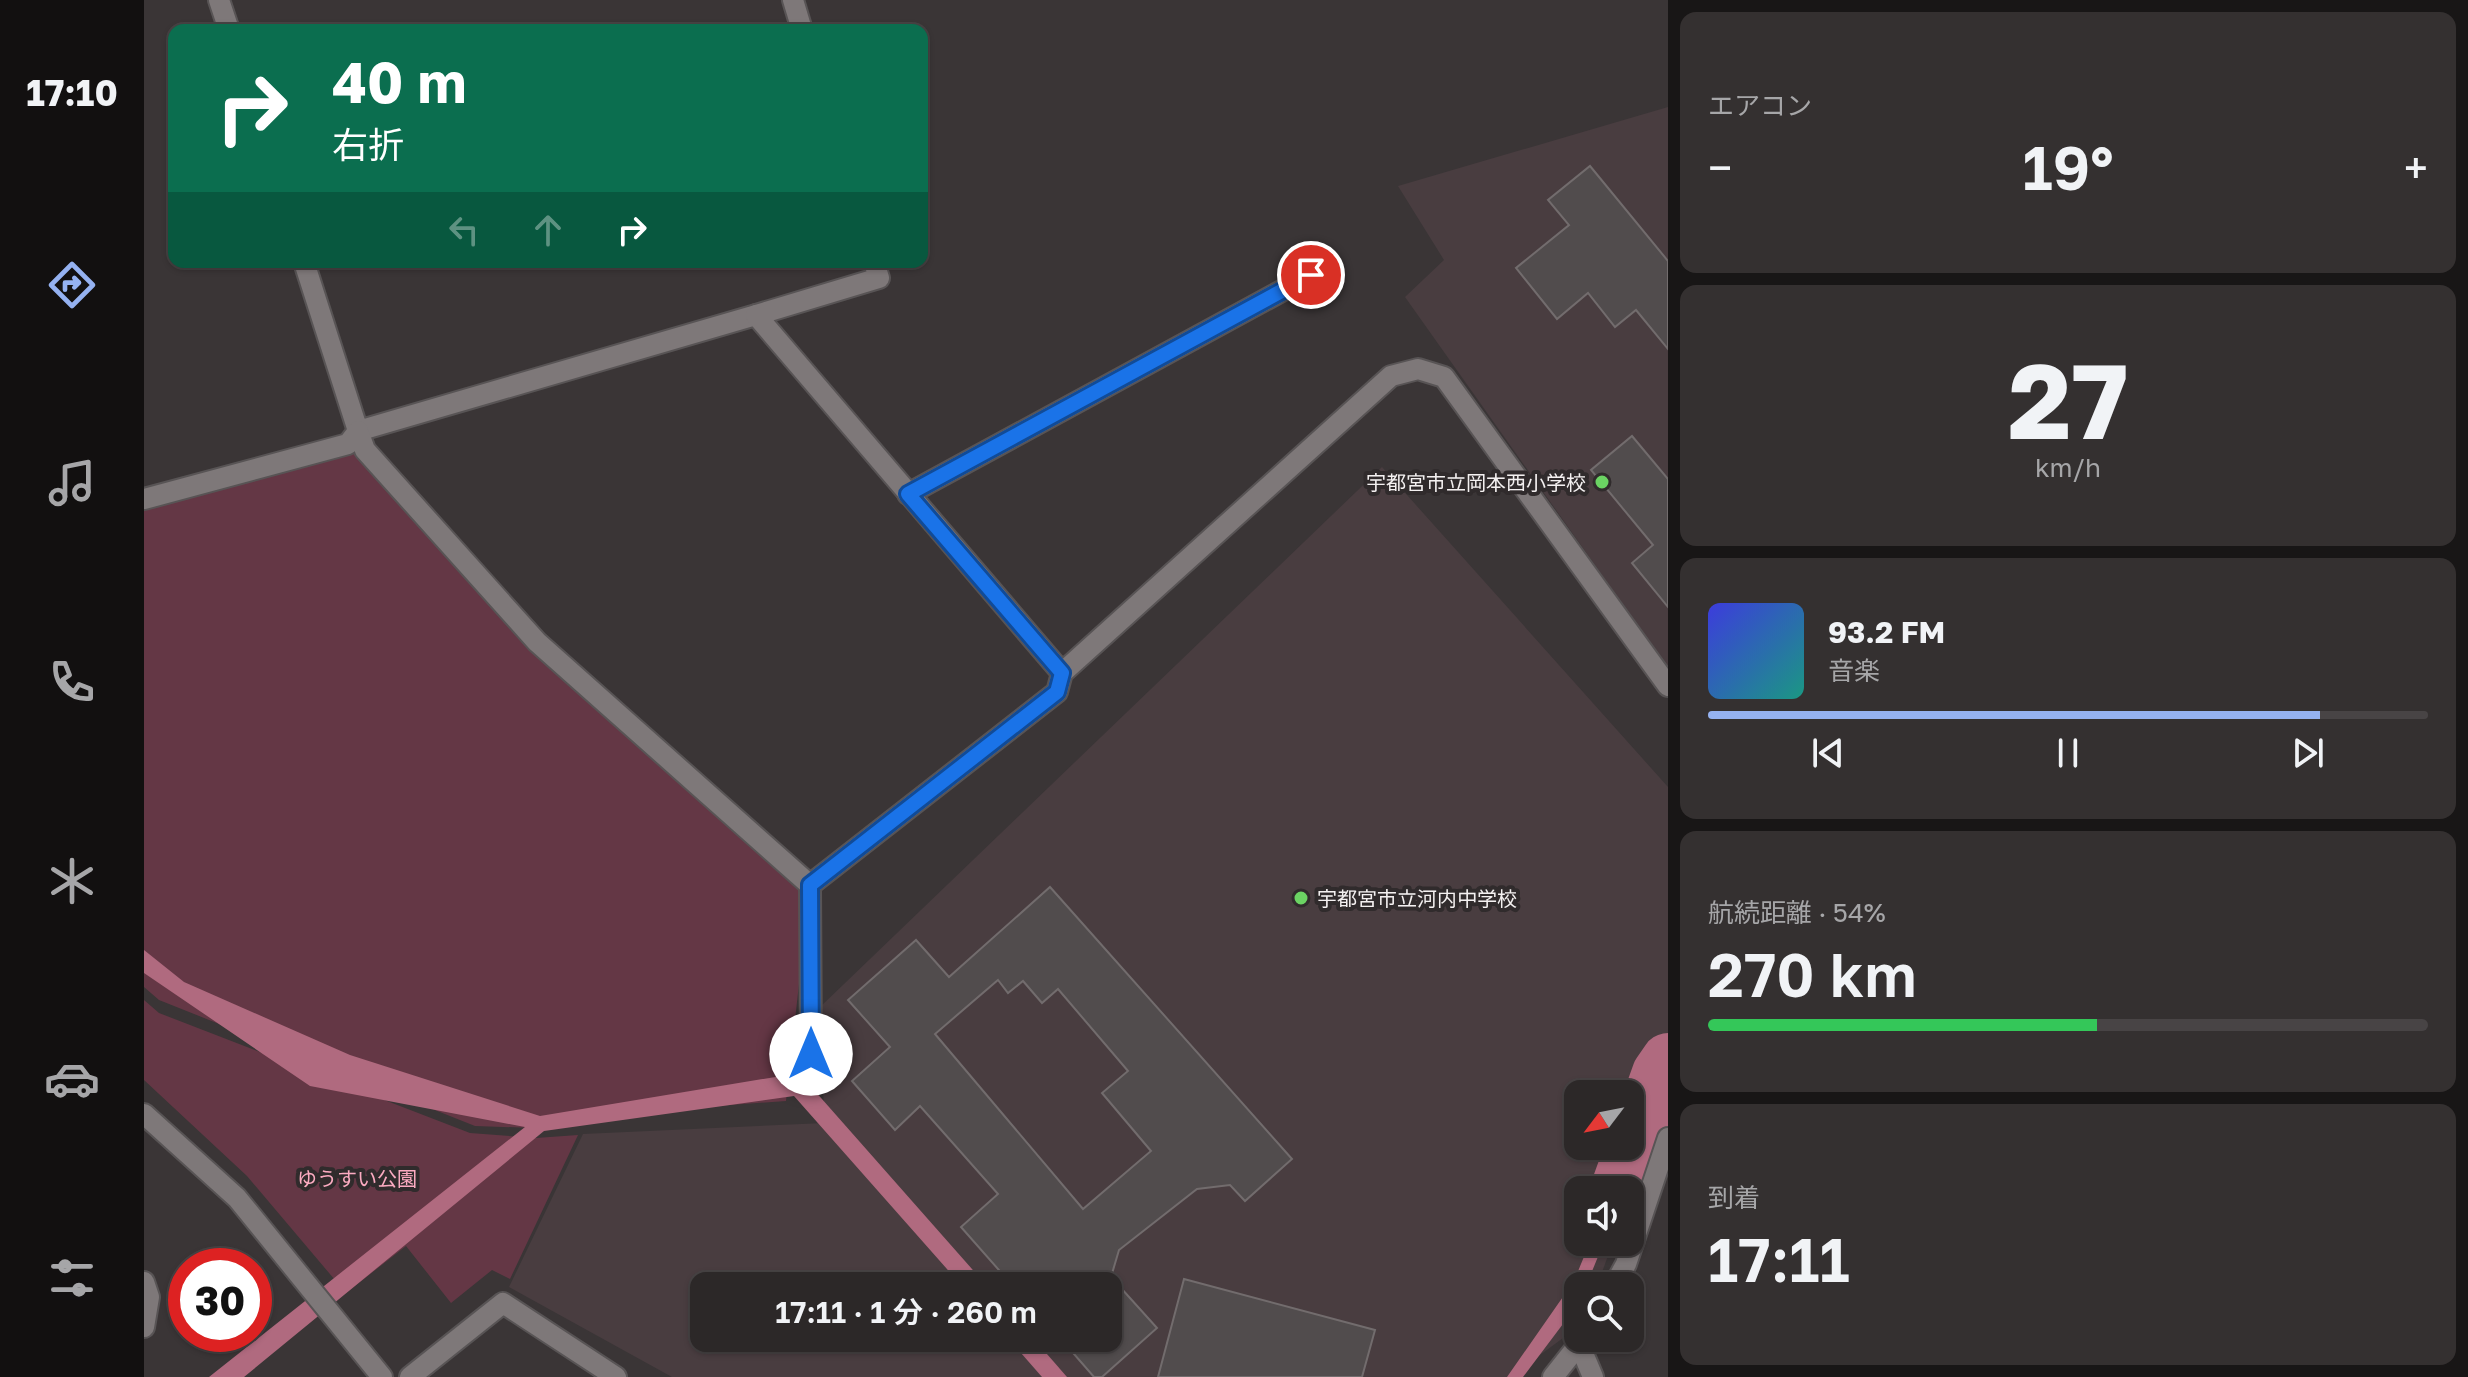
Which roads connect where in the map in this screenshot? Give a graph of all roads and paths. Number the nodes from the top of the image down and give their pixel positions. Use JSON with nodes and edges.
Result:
{"nodes":[{"id":1,"x":219,"y":0,"type":"edge"},
{"id":2,"x":793,"y":0,"type":"edge"},
{"id":3,"x":227,"y":24,"type":"edge"},
{"id":4,"x":800,"y":24,"type":"edge"},
{"id":5,"x":306,"y":268,"type":"edge"},
{"id":6,"x":876,"y":268,"type":"edge"},
{"id":7,"x":1311,"y":275,"type":"dead end"},
{"id":8,"x":756,"y":315,"type":"junction"},
{"id":9,"x":358,"y":431,"type":"junction"},
{"id":10,"x":908,"y":494,"type":"junction"},
{"id":11,"x":144,"y":499,"type":"edge"},
{"id":12,"x":1062,"y":673,"type":"junction"},
{"id":13,"x":1668,"y":686,"type":"edge"},
{"id":14,"x":810,"y":885,"type":"junction"},
{"id":15,"x":811,"y":1054,"type":"dead end"},
{"id":16,"x":144,"y":1114,"type":"edge"},
{"id":17,"x":1668,"y":1138,"type":"edge"},
{"id":18,"x":1622,"y":1272,"type":"edge"},
{"id":19,"x":144,"y":1282,"type":"edge"},
{"id":20,"x":144,"y":1327,"type":"edge"},
{"id":21,"x":1574,"y":1352,"type":"edge"},
{"id":22,"x":1585,"y":1352,"type":"edge"},
{"id":23,"x":382,"y":1377,"type":"edge"},
{"id":24,"x":410,"y":1377,"type":"edge"},
{"id":25,"x":616,"y":1377,"type":"edge"},
{"id":26,"x":1553,"y":1377,"type":"edge"},
{"id":27,"x":1593,"y":1377,"type":"edge"}],
"edges":[{"from":1,"to":3,"type":"street"},
{"from":2,"to":4,"type":"street"},
{"from":5,"to":9,"type":"street"},
{"from":6,"to":8,"type":"street"},
{"from":7,"to":10,"type":"street"},
{"from":8,"to":9,"type":"street"},
{"from":8,"to":10,"type":"street"},
{"from":9,"to":11,"type":"street"},
{"from":9,"to":14,"type":"street"},
{"from":10,"to":12,"type":"street"},
{"from":12,"to":13,"type":"street"},
{"from":12,"to":14,"type":"street"},
{"from":14,"to":15,"type":"street"},
{"from":16,"to":23,"type":"street"},
{"from":17,"to":18,"type":"street"},
{"from":19,"to":20,"type":"street"},
{"from":21,"to":26,"type":"street"},
{"from":22,"to":27,"type":"street"},
{"from":24,"to":25,"type":"street"}]}
